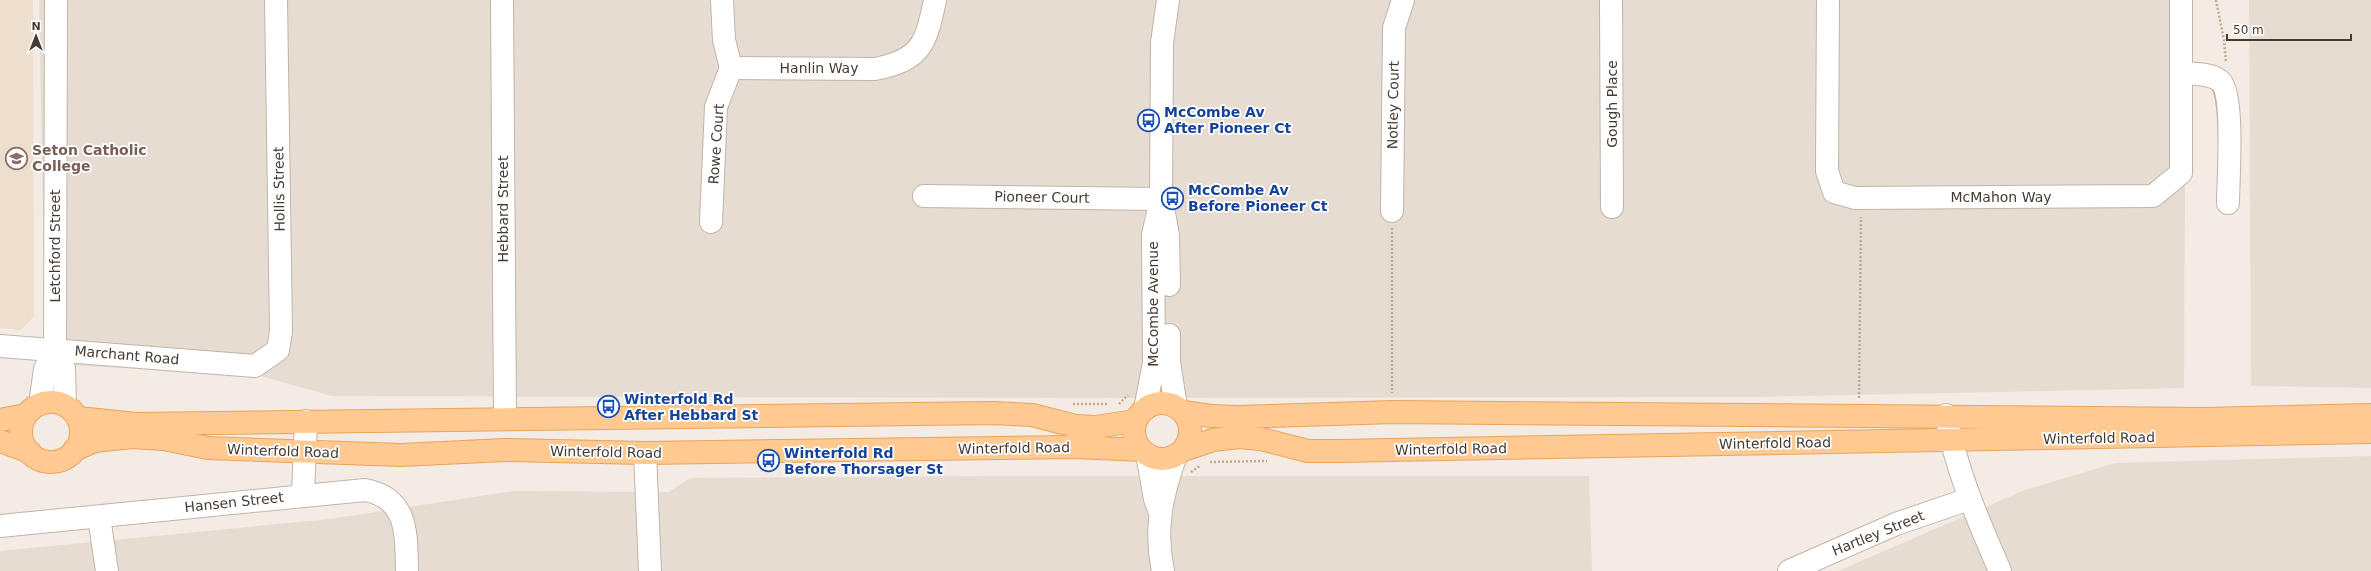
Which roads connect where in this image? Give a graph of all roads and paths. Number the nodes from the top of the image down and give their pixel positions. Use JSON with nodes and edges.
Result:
{"nodes":[{"id":1,"x":56,"y":0,"type":"edge"},
{"id":2,"x":276,"y":0,"type":"edge"},
{"id":3,"x":502,"y":0,"type":"edge"},
{"id":4,"x":722,"y":0,"type":"edge"},
{"id":5,"x":935,"y":0,"type":"edge"},
{"id":6,"x":1168,"y":0,"type":"edge"},
{"id":7,"x":1402,"y":0,"type":"edge"},
{"id":8,"x":1611,"y":0,"type":"edge"},
{"id":9,"x":1828,"y":0,"type":"edge"},
{"id":10,"x":2181,"y":0,"type":"edge"},
{"id":11,"x":2216,"y":0,"type":"edge"},
{"id":12,"x":731,"y":68,"type":"junction"},
{"id":13,"x":2181,"y":73,"type":"junction"},
{"id":14,"x":2221,"y":80,"type":"junction"},
{"id":15,"x":924,"y":196,"type":"dead end"},
{"id":16,"x":1862,"y":198,"type":"junction"},
{"id":17,"x":1161,"y":199,"type":"junction"},
{"id":18,"x":2228,"y":203,"type":"dead end"},
{"id":19,"x":1612,"y":207,"type":"dead end"},
{"id":20,"x":1392,"y":211,"type":"joint"},
{"id":21,"x":711,"y":222,"type":"dead end"},
{"id":22,"x":0,"y":346,"type":"edge"},
{"id":23,"x":55,"y":349,"type":"junction"},
{"id":24,"x":255,"y":366,"type":"joint"},
{"id":25,"x":33,"y":410,"type":"junction"},
{"id":26,"x":1180,"y":410,"type":"junction"},
{"id":27,"x":72,"y":412,"type":"junction"},
{"id":28,"x":1392,"y":412,"type":"junction"},
{"id":29,"x":1859,"y":414,"type":"junction"},
{"id":30,"x":1140,"y":415,"type":"junction"},
{"id":31,"x":1946,"y":415,"type":"junction"},
{"id":32,"x":2371,"y":415,"type":"edge"},
{"id":33,"x":505,"y":418,"type":"junction"},
{"id":34,"x":0,"y":420,"type":"edge"},
{"id":35,"x":306,"y":421,"type":"junction"},
{"id":36,"x":2371,"y":432,"type":"edge"},
{"id":37,"x":1950,"y":440,"type":"junction"},
{"id":38,"x":0,"y":441,"type":"edge"},
{"id":39,"x":74,"y":450,"type":"junction"},
{"id":40,"x":30,"y":452,"type":"junction"},
{"id":41,"x":305,"y":452,"type":"junction"},
{"id":42,"x":1144,"y":452,"type":"junction"},
{"id":43,"x":1180,"y":452,"type":"junction"},
{"id":44,"x":645,"y":453,"type":"junction"},
{"id":45,"x":1272,"y":461,"type":"dead end"},
{"id":46,"x":1187,"y":475,"type":"dead end"},
{"id":47,"x":303,"y":494,"type":"junction"},
{"id":48,"x":1969,"y":499,"type":"junction"},
{"id":49,"x":1160,"y":511,"type":"junction"},
{"id":50,"x":99,"y":517,"type":"junction"},
{"id":51,"x":0,"y":526,"type":"edge"},
{"id":52,"x":107,"y":571,"type":"edge"},
{"id":53,"x":406,"y":571,"type":"edge"},
{"id":54,"x":650,"y":571,"type":"edge"},
{"id":55,"x":1163,"y":571,"type":"edge"},
{"id":56,"x":1789,"y":571,"type":"edge"},
{"id":57,"x":2000,"y":571,"type":"edge"}],
"edges":[{"from":1,"to":23,"type":"street","name":"Letchford Street"},
{"from":2,"to":24,"type":"street","name":"Hollis Street"},
{"from":3,"to":33,"type":"street","name":"Hebbard Street"},
{"from":4,"to":12,"type":"street"},
{"from":5,"to":12,"type":"street","name":"Hanlin Way"},
{"from":6,"to":17,"type":"street","name":"McCombe Avenue"},
{"from":7,"to":20,"type":"street","name":"Notley Court"},
{"from":8,"to":19,"type":"street","name":"Gough Place"},
{"from":9,"to":16,"type":"street","name":"McMahon Way"},
{"from":10,"to":13,"type":"street","name":"McMahon Way"},
{"from":11,"to":14,"type":"path"},
{"from":12,"to":21,"type":"street","name":"Rowe Court"},
{"from":13,"to":14,"type":"street"},
{"from":13,"to":16,"type":"street","name":"McMahon Way"},
{"from":14,"to":18,"type":"street"},
{"from":15,"to":17,"type":"street","name":"Pioneer Court"},
{"from":16,"to":29,"type":"path"},
{"from":17,"to":26,"type":"street","name":"McCombe Avenue"},
{"from":17,"to":30,"type":"street","name":"McCombe Avenue"},
{"from":20,"to":28,"type":"path"},
{"from":22,"to":23,"type":"street","name":"Marchant Road"},
{"from":23,"to":24,"type":"street","name":"Marchant Road"},
{"from":23,"to":25,"type":"street","name":"Letchford Street"},
{"from":23,"to":27,"type":"street","name":"Letchford Street"},
{"from":25,"to":27,"type":"main road"},
{"from":25,"to":34,"type":"main road"},
{"from":25,"to":40,"type":"main road"},
{"from":26,"to":28,"type":"main road","name":"Winterfold Road"},
{"from":26,"to":30,"type":"main road"},
{"from":26,"to":43,"type":"main road"},
{"from":27,"to":35,"type":"main road","name":"Winterfold Road"},
{"from":27,"to":39,"type":"main road"},
{"from":28,"to":29,"type":"main road","name":"Winterfold Road"},
{"from":29,"to":31,"type":"main road","name":"Winterfold Road"},
{"from":30,"to":33,"type":"main road","name":"Winterfold Road"},
{"from":30,"to":42,"type":"main road"},
{"from":31,"to":32,"type":"main road","name":"Winterfold Road"},
{"from":31,"to":37,"type":"street"},
{"from":33,"to":35,"type":"main road","name":"Winterfold Road"},
{"from":35,"to":41,"type":"street"},
{"from":36,"to":37,"type":"main road","name":"Winterfold Road"},
{"from":37,"to":43,"type":"main road","name":"Winterfold Road"},
{"from":37,"to":48,"type":"street"},
{"from":38,"to":40,"type":"main road"},
{"from":39,"to":40,"type":"main road"},
{"from":39,"to":41,"type":"main road","name":"Winterfold Road"},
{"from":41,"to":44,"type":"main road","name":"Winterfold Road"},
{"from":41,"to":47,"type":"street"},
{"from":42,"to":43,"type":"main road"},
{"from":42,"to":44,"type":"main road","name":"Winterfold Road"},
{"from":42,"to":49,"type":"street"},
{"from":43,"to":49,"type":"street"},
{"from":44,"to":54,"type":"street"},
{"from":45,"to":46,"type":"path"},
{"from":47,"to":50,"type":"street","name":"Hansen Street"},
{"from":47,"to":53,"type":"street","name":"Hansen Street"},
{"from":48,"to":56,"type":"street","name":"Hartley Street"},
{"from":48,"to":57,"type":"street"},
{"from":49,"to":55,"type":"street"},
{"from":50,"to":51,"type":"street","name":"Hansen Street"},
{"from":50,"to":52,"type":"street"}]}
